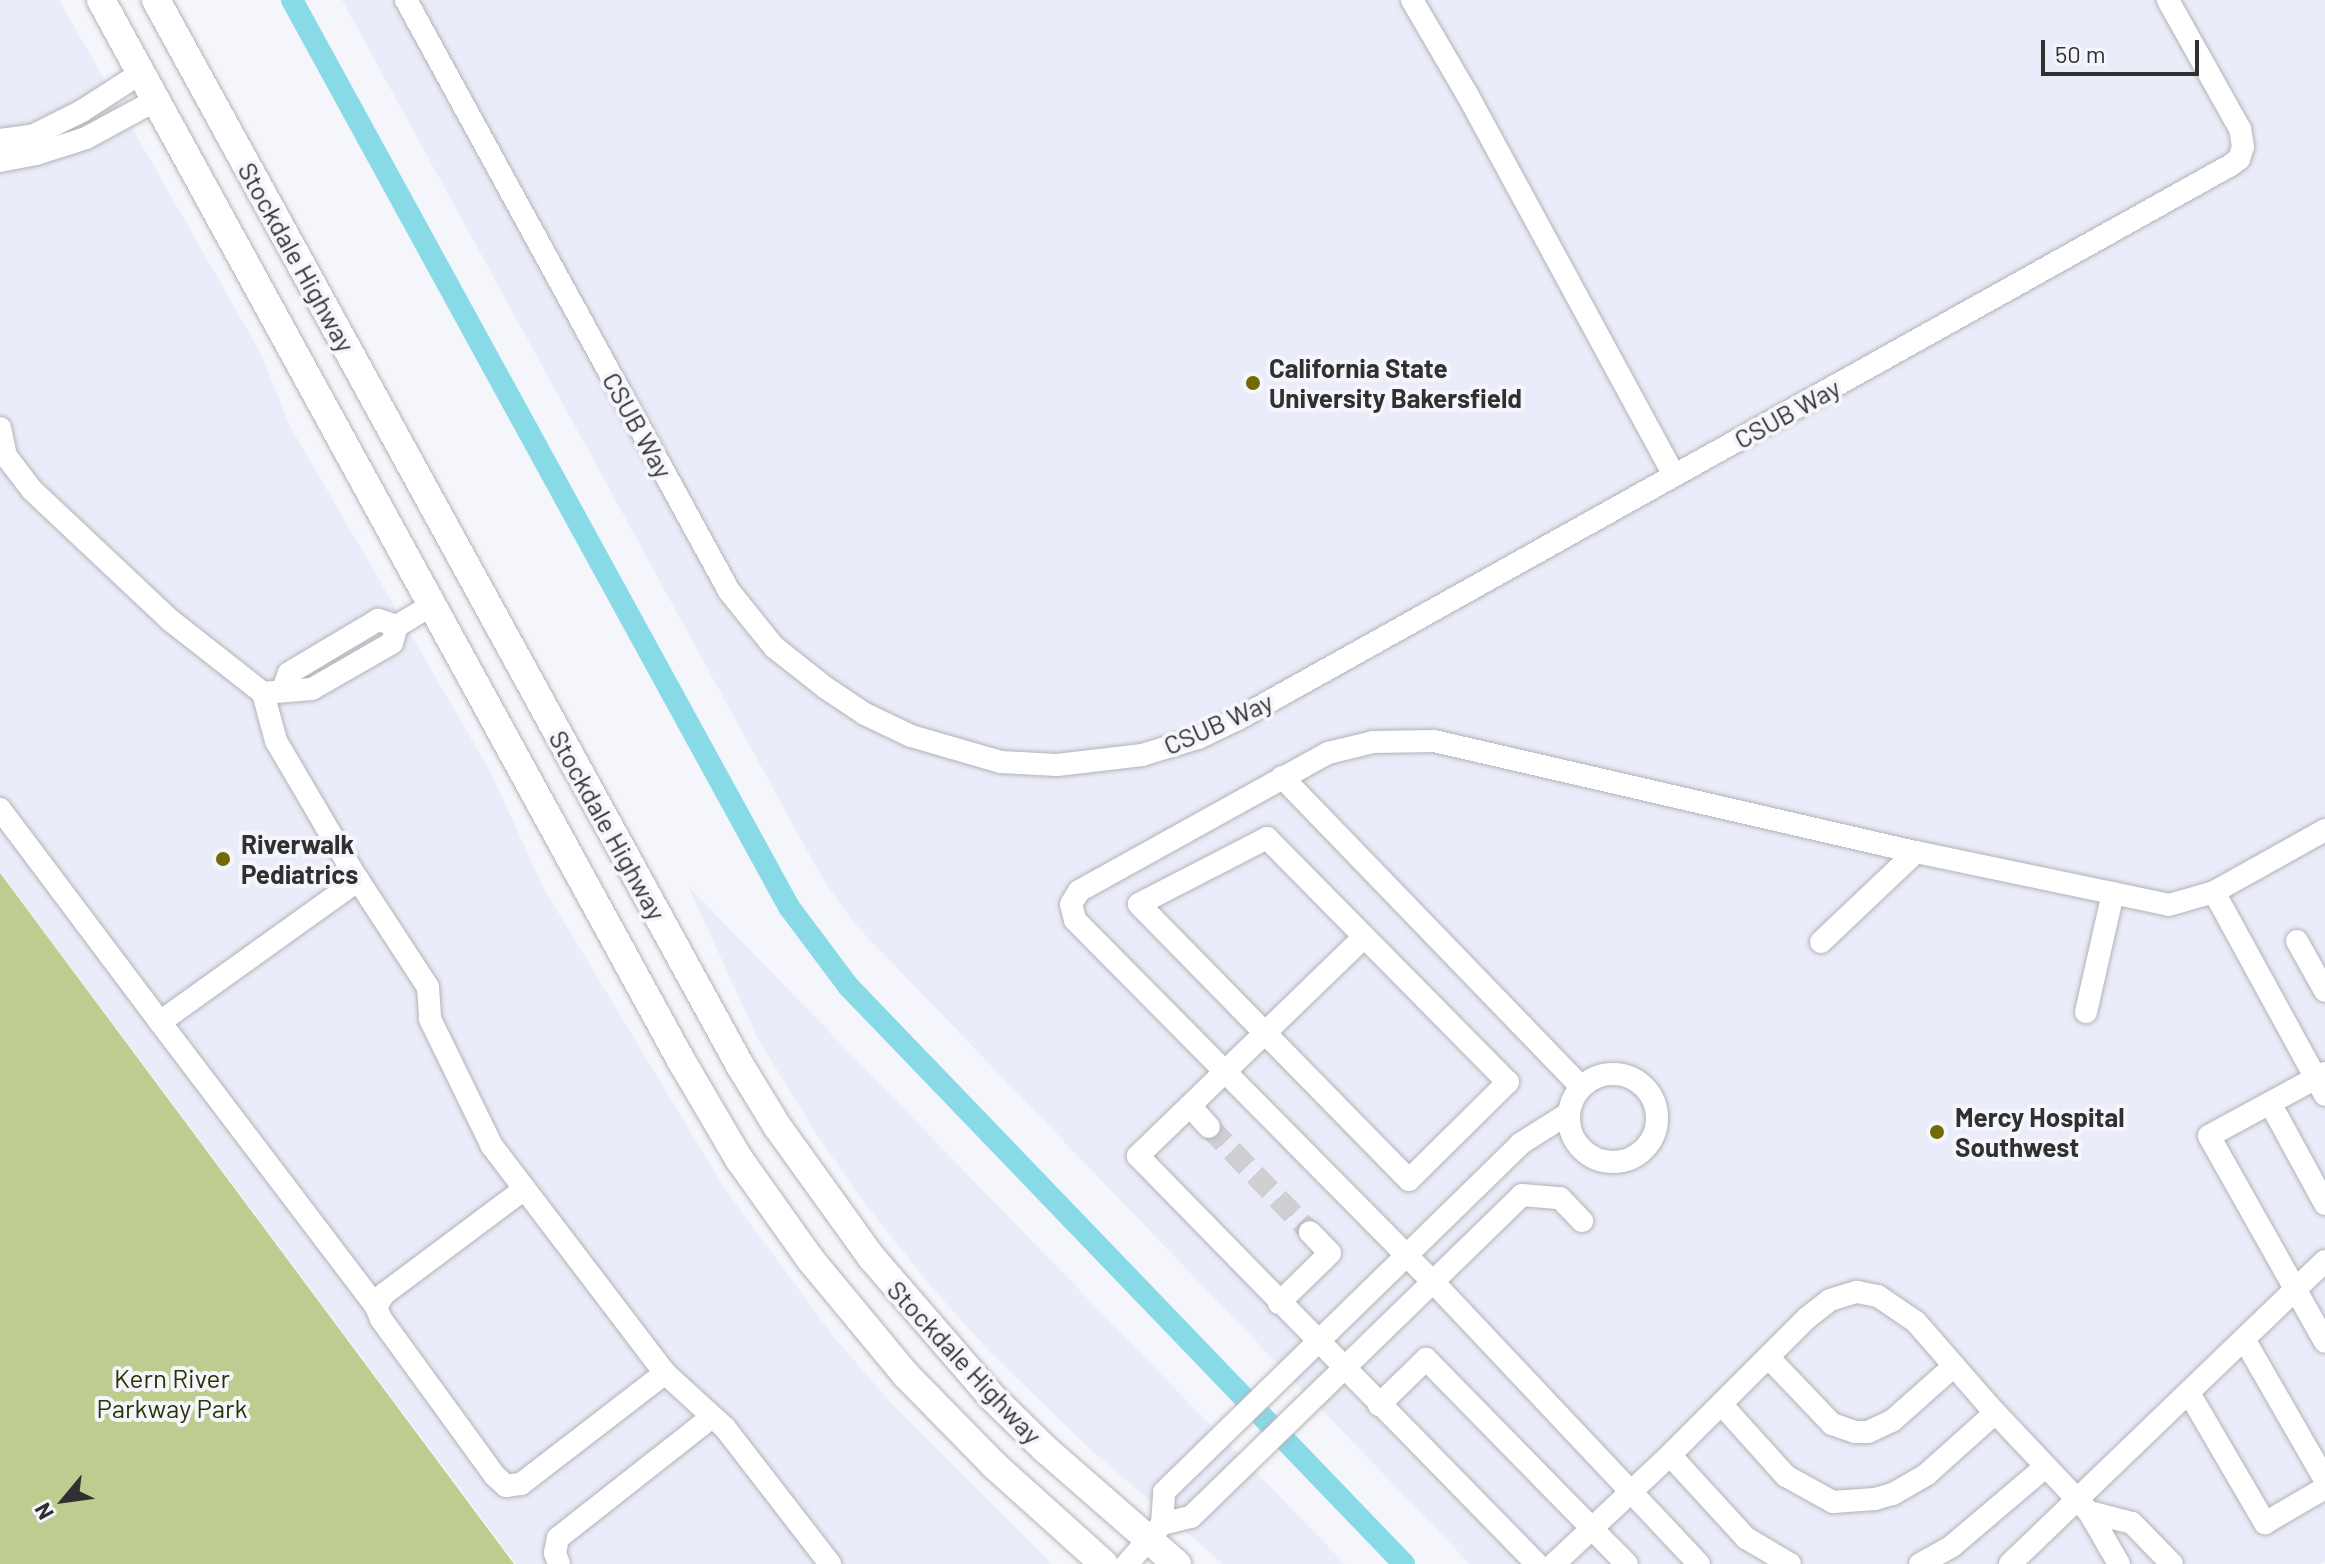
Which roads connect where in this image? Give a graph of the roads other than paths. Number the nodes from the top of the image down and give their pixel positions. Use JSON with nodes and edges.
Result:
{"nodes":[{"id":1,"x":101,"y":0,"type":"edge"},
{"id":2,"x":156,"y":0,"type":"edge"},
{"id":3,"x":406,"y":0,"type":"edge"},
{"id":4,"x":1412,"y":0,"type":"edge"},
{"id":5,"x":2168,"y":0,"type":"edge"},
{"id":6,"x":141,"y":73,"type":"junction"},
{"id":7,"x":156,"y":100,"type":"junction"},
{"id":8,"x":0,"y":140,"type":"edge"},
{"id":9,"x":0,"y":161,"type":"edge"},
{"id":10,"x":0,"y":428,"type":"edge"},
{"id":11,"x":1674,"y":476,"type":"junction"},
{"id":12,"x":432,"y":605,"type":"junction"},
{"id":13,"x":273,"y":691,"type":"junction"},
{"id":14,"x":1282,"y":777,"type":"junction"},
{"id":15,"x":0,"y":809,"type":"edge"},
{"id":16,"x":2325,"y":830,"type":"edge"},
{"id":17,"x":1916,"y":852,"type":"junction"},
{"id":18,"x":358,"y":880,"type":"junction"},
{"id":19,"x":2214,"y":892,"type":"junction"},
{"id":20,"x":2113,"y":893,"type":"junction"},
{"id":21,"x":1364,"y":937,"type":"junction"},
{"id":22,"x":2297,"y":941,"type":"dead end"},
{"id":23,"x":1821,"y":942,"type":"dead end"},
{"id":24,"x":2325,"y":991,"type":"edge"},
{"id":25,"x":2086,"y":1012,"type":"dead end"},
{"id":26,"x":160,"y":1022,"type":"junction"},
{"id":27,"x":1264,"y":1034,"type":"junction"},
{"id":28,"x":1226,"y":1071,"type":"junction"},
{"id":29,"x":2322,"y":1082,"type":"edge"},
{"id":30,"x":1581,"y":1087,"type":"junction"},
{"id":31,"x":2270,"y":1103,"type":"junction"},
{"id":32,"x":1190,"y":1106,"type":"junction"},
{"id":33,"x":1569,"y":1113,"type":"junction"},
{"id":34,"x":1209,"y":1127,"type":"tunnel mouth"},
{"id":35,"x":523,"y":1190,"type":"junction"},
{"id":36,"x":2325,"y":1204,"type":"edge"},
{"id":37,"x":1582,"y":1221,"type":"dead end"},
{"id":38,"x":1310,"y":1232,"type":"tunnel mouth"},
{"id":39,"x":1407,"y":1255,"type":"junction"},
{"id":40,"x":2325,"y":1261,"type":"edge"},
{"id":41,"x":1431,"y":1280,"type":"junction"},
{"id":42,"x":2296,"y":1289,"type":"junction"},
{"id":43,"x":1279,"y":1303,"type":"junction"},
{"id":44,"x":376,"y":1307,"type":"junction"},
{"id":45,"x":2244,"y":1339,"type":"junction"},
{"id":46,"x":1318,"y":1341,"type":"junction"},
{"id":47,"x":2325,"y":1342,"type":"edge"},
{"id":48,"x":1768,"y":1357,"type":"junction"},
{"id":49,"x":1954,"y":1366,"type":"junction"},
{"id":50,"x":1343,"y":1367,"type":"junction"},
{"id":51,"x":665,"y":1373,"type":"junction"},
{"id":52,"x":2189,"y":1393,"type":"junction"},
{"id":53,"x":1379,"y":1405,"type":"junction"},
{"id":54,"x":1722,"y":1405,"type":"junction"},
{"id":55,"x":1995,"y":1413,"type":"junction"},
{"id":56,"x":712,"y":1417,"type":"junction"},
{"id":57,"x":1670,"y":1455,"type":"junction"},
{"id":58,"x":2045,"y":1467,"type":"junction"},
{"id":59,"x":2325,"y":1480,"type":"edge"},
{"id":60,"x":2325,"y":1488,"type":"edge"},
{"id":61,"x":1629,"y":1491,"type":"junction"},
{"id":62,"x":2083,"y":1507,"type":"junction"},
{"id":63,"x":1590,"y":1528,"type":"junction"},
{"id":64,"x":1155,"y":1532,"type":"junction"},
{"id":65,"x":559,"y":1564,"type":"edge"},
{"id":66,"x":830,"y":1564,"type":"edge"},
{"id":67,"x":1104,"y":1564,"type":"edge"},
{"id":68,"x":1127,"y":1564,"type":"edge"},
{"id":69,"x":1177,"y":1564,"type":"edge"},
{"id":70,"x":1537,"y":1564,"type":"edge"},
{"id":71,"x":1554,"y":1564,"type":"edge"},
{"id":72,"x":1627,"y":1564,"type":"edge"},
{"id":73,"x":1699,"y":1564,"type":"edge"},
{"id":74,"x":1790,"y":1564,"type":"edge"},
{"id":75,"x":1920,"y":1564,"type":"edge"},
{"id":76,"x":2010,"y":1564,"type":"edge"},
{"id":77,"x":2119,"y":1564,"type":"edge"},
{"id":78,"x":2172,"y":1564,"type":"edge"}],
"edges":[{"from":1,"to":6,"type":"main road","name":"Stockdale Highway"},
{"from":2,"to":64,"type":"main road","name":"Stockdale Highway"},
{"from":3,"to":11,"type":"street","name":"CSUB Way"},
{"from":4,"to":11,"type":"street"},
{"from":5,"to":11,"type":"street","name":"CSUB Way"},
{"from":6,"to":7,"type":"main road","name":"Stockdale Highway"},
{"from":6,"to":8,"type":"street"},
{"from":7,"to":9,"type":"street"},
{"from":7,"to":12,"type":"main road","name":"Stockdale Highway"},
{"from":10,"to":13,"type":"street"},
{"from":12,"to":13,"type":"street"},
{"from":12,"to":67,"type":"main road","name":"Stockdale Highway"},
{"from":13,"to":18,"type":"street"},
{"from":14,"to":17,"type":"street"},
{"from":14,"to":28,"type":"street"},
{"from":14,"to":30,"type":"street"},
{"from":15,"to":26,"type":"street"},
{"from":16,"to":19,"type":"street"},
{"from":17,"to":20,"type":"street"},
{"from":17,"to":23,"type":"street"},
{"from":18,"to":26,"type":"street"},
{"from":18,"to":35,"type":"street"},
{"from":19,"to":20,"type":"street"},
{"from":19,"to":29,"type":"street"},
{"from":20,"to":25,"type":"street"},
{"from":21,"to":27,"type":"street"},
{"from":21,"to":27,"type":"street"},
{"from":21,"to":27,"type":"street"},
{"from":22,"to":24,"type":"street"},
{"from":26,"to":44,"type":"street"},
{"from":27,"to":28,"type":"street"},
{"from":28,"to":32,"type":"street"},
{"from":28,"to":39,"type":"street"},
{"from":29,"to":31,"type":"street"},
{"from":30,"to":33,"type":"street"},
{"from":30,"to":33,"type":"street"},
{"from":31,"to":36,"type":"street"},
{"from":31,"to":42,"type":"street"},
{"from":32,"to":34,"type":"street"},
{"from":32,"to":43,"type":"street"},
{"from":33,"to":39,"type":"street"},
{"from":35,"to":44,"type":"street"},
{"from":35,"to":51,"type":"street"},
{"from":37,"to":41,"type":"street"},
{"from":38,"to":43,"type":"street"},
{"from":39,"to":41,"type":"street"},
{"from":39,"to":46,"type":"street"},
{"from":40,"to":42,"type":"street"},
{"from":41,"to":50,"type":"street"},
{"from":41,"to":61,"type":"street"},
{"from":42,"to":45,"type":"street"},
{"from":42,"to":47,"type":"street"},
{"from":43,"to":46,"type":"street"},
{"from":44,"to":51,"type":"street"},
{"from":45,"to":52,"type":"street"},
{"from":45,"to":59,"type":"street"},
{"from":46,"to":50,"type":"street"},
{"from":46,"to":64,"type":"street"},
{"from":48,"to":49,"type":"street"},
{"from":48,"to":49,"type":"street"},
{"from":48,"to":54,"type":"street"},
{"from":49,"to":55,"type":"street"},
{"from":50,"to":53,"type":"street"},
{"from":50,"to":64,"type":"street"},
{"from":51,"to":56,"type":"street"},
{"from":52,"to":60,"type":"street"},
{"from":52,"to":62,"type":"street"},
{"from":53,"to":63,"type":"street"},
{"from":53,"to":70,"type":"street"},
{"from":54,"to":55,"type":"street"},
{"from":54,"to":57,"type":"street"},
{"from":55,"to":58,"type":"street"},
{"from":56,"to":65,"type":"street"},
{"from":56,"to":66,"type":"street"},
{"from":57,"to":61,"type":"street"},
{"from":57,"to":74,"type":"street"},
{"from":58,"to":62,"type":"street"},
{"from":58,"to":75,"type":"street"},
{"from":61,"to":63,"type":"street"},
{"from":61,"to":73,"type":"street"},
{"from":62,"to":76,"type":"street"},
{"from":62,"to":77,"type":"street"},
{"from":62,"to":78,"type":"street"},
{"from":63,"to":71,"type":"street"},
{"from":63,"to":72,"type":"street"},
{"from":64,"to":68,"type":"street"},
{"from":64,"to":69,"type":"main road","name":"Stockdale Highway"}]}
